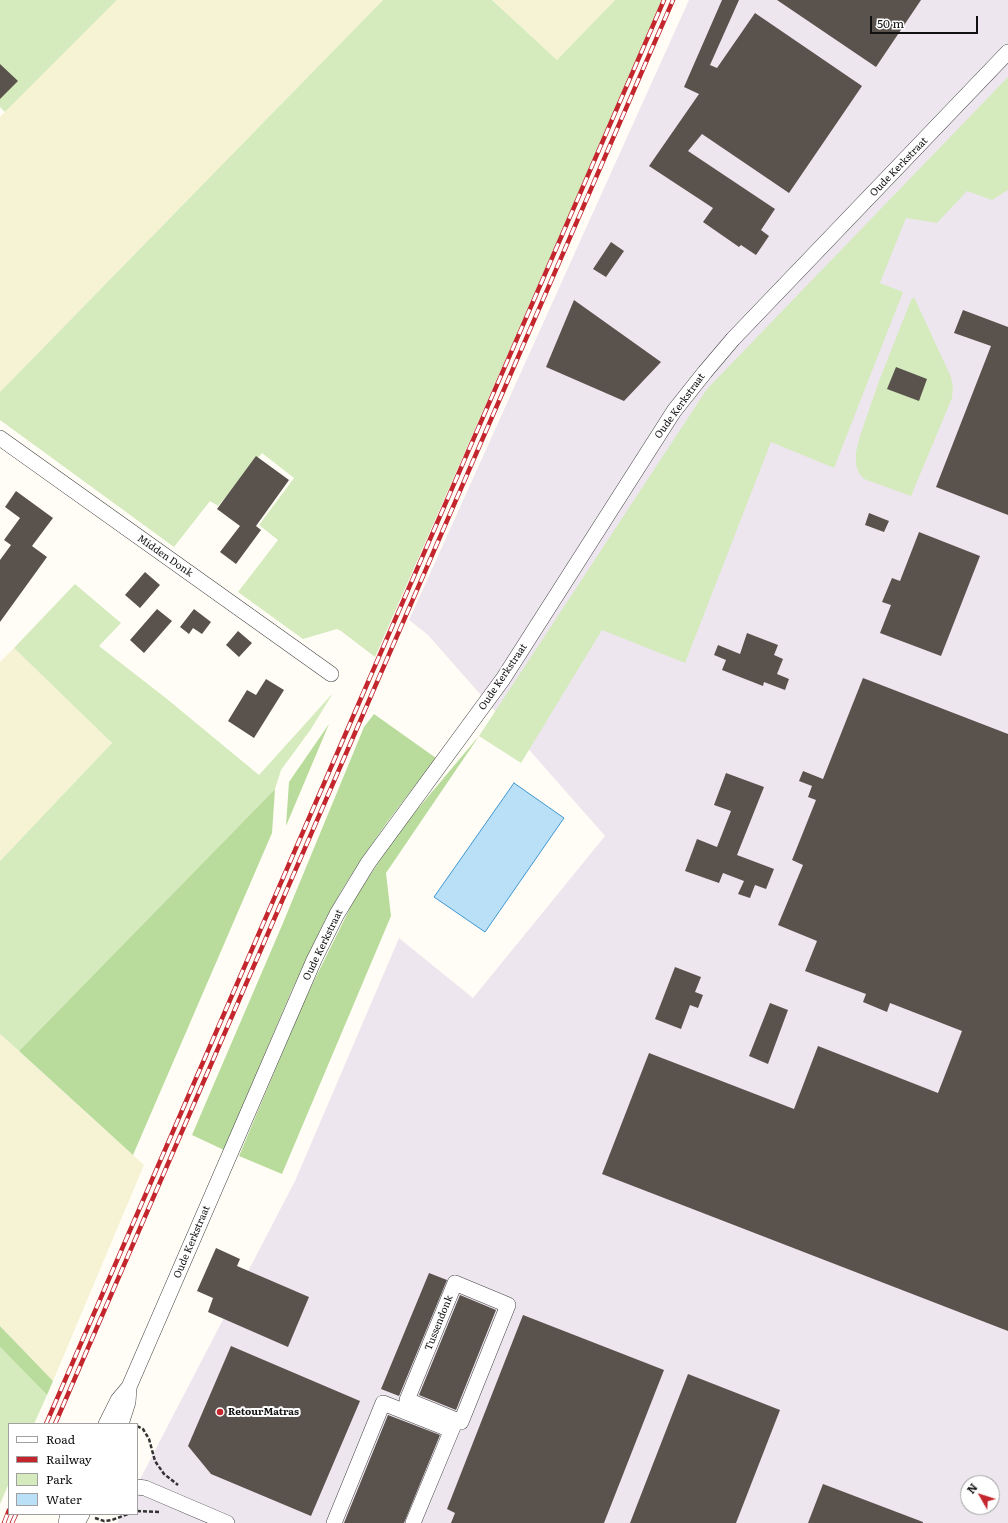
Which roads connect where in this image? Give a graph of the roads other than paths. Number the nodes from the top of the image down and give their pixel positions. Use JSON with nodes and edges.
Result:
{"nodes":[{"id":1,"x":1008,"y":52,"type":"edge"},
{"id":2,"x":0,"y":438,"type":"edge"},
{"id":3,"x":331,"y":674,"type":"dead end"},
{"id":4,"x":129,"y":1387,"type":"junction"},
{"id":5,"x":106,"y":1423,"type":"edge"},
{"id":6,"x":121,"y":1423,"type":"edge"},
{"id":7,"x":453,"y":1425,"type":"junction"},
{"id":8,"x":140,"y":1486,"type":"edge"},
{"id":9,"x":87,"y":1516,"type":"edge"},
{"id":10,"x":77,"y":1523,"type":"edge"},
{"id":11,"x":227,"y":1523,"type":"edge"},
{"id":12,"x":334,"y":1523,"type":"edge"},
{"id":13,"x":413,"y":1523,"type":"edge"}],
"edges":[{"from":1,"to":4,"type":"street","name":"Oude Kerkstraat"},
{"from":2,"to":3,"type":"street","name":"Midden Donk"},
{"from":4,"to":5,"type":"street","name":"Oude Kerkstraat"},
{"from":4,"to":6,"type":"street","name":"Oude Kerkstraat"},
{"from":7,"to":7,"type":"street","name":"Tussendonk"},
{"from":7,"to":12,"type":"street"},
{"from":7,"to":13,"type":"street","name":"Tussendonk"},
{"from":8,"to":11,"type":"street"},
{"from":9,"to":10,"type":"street"}]}
